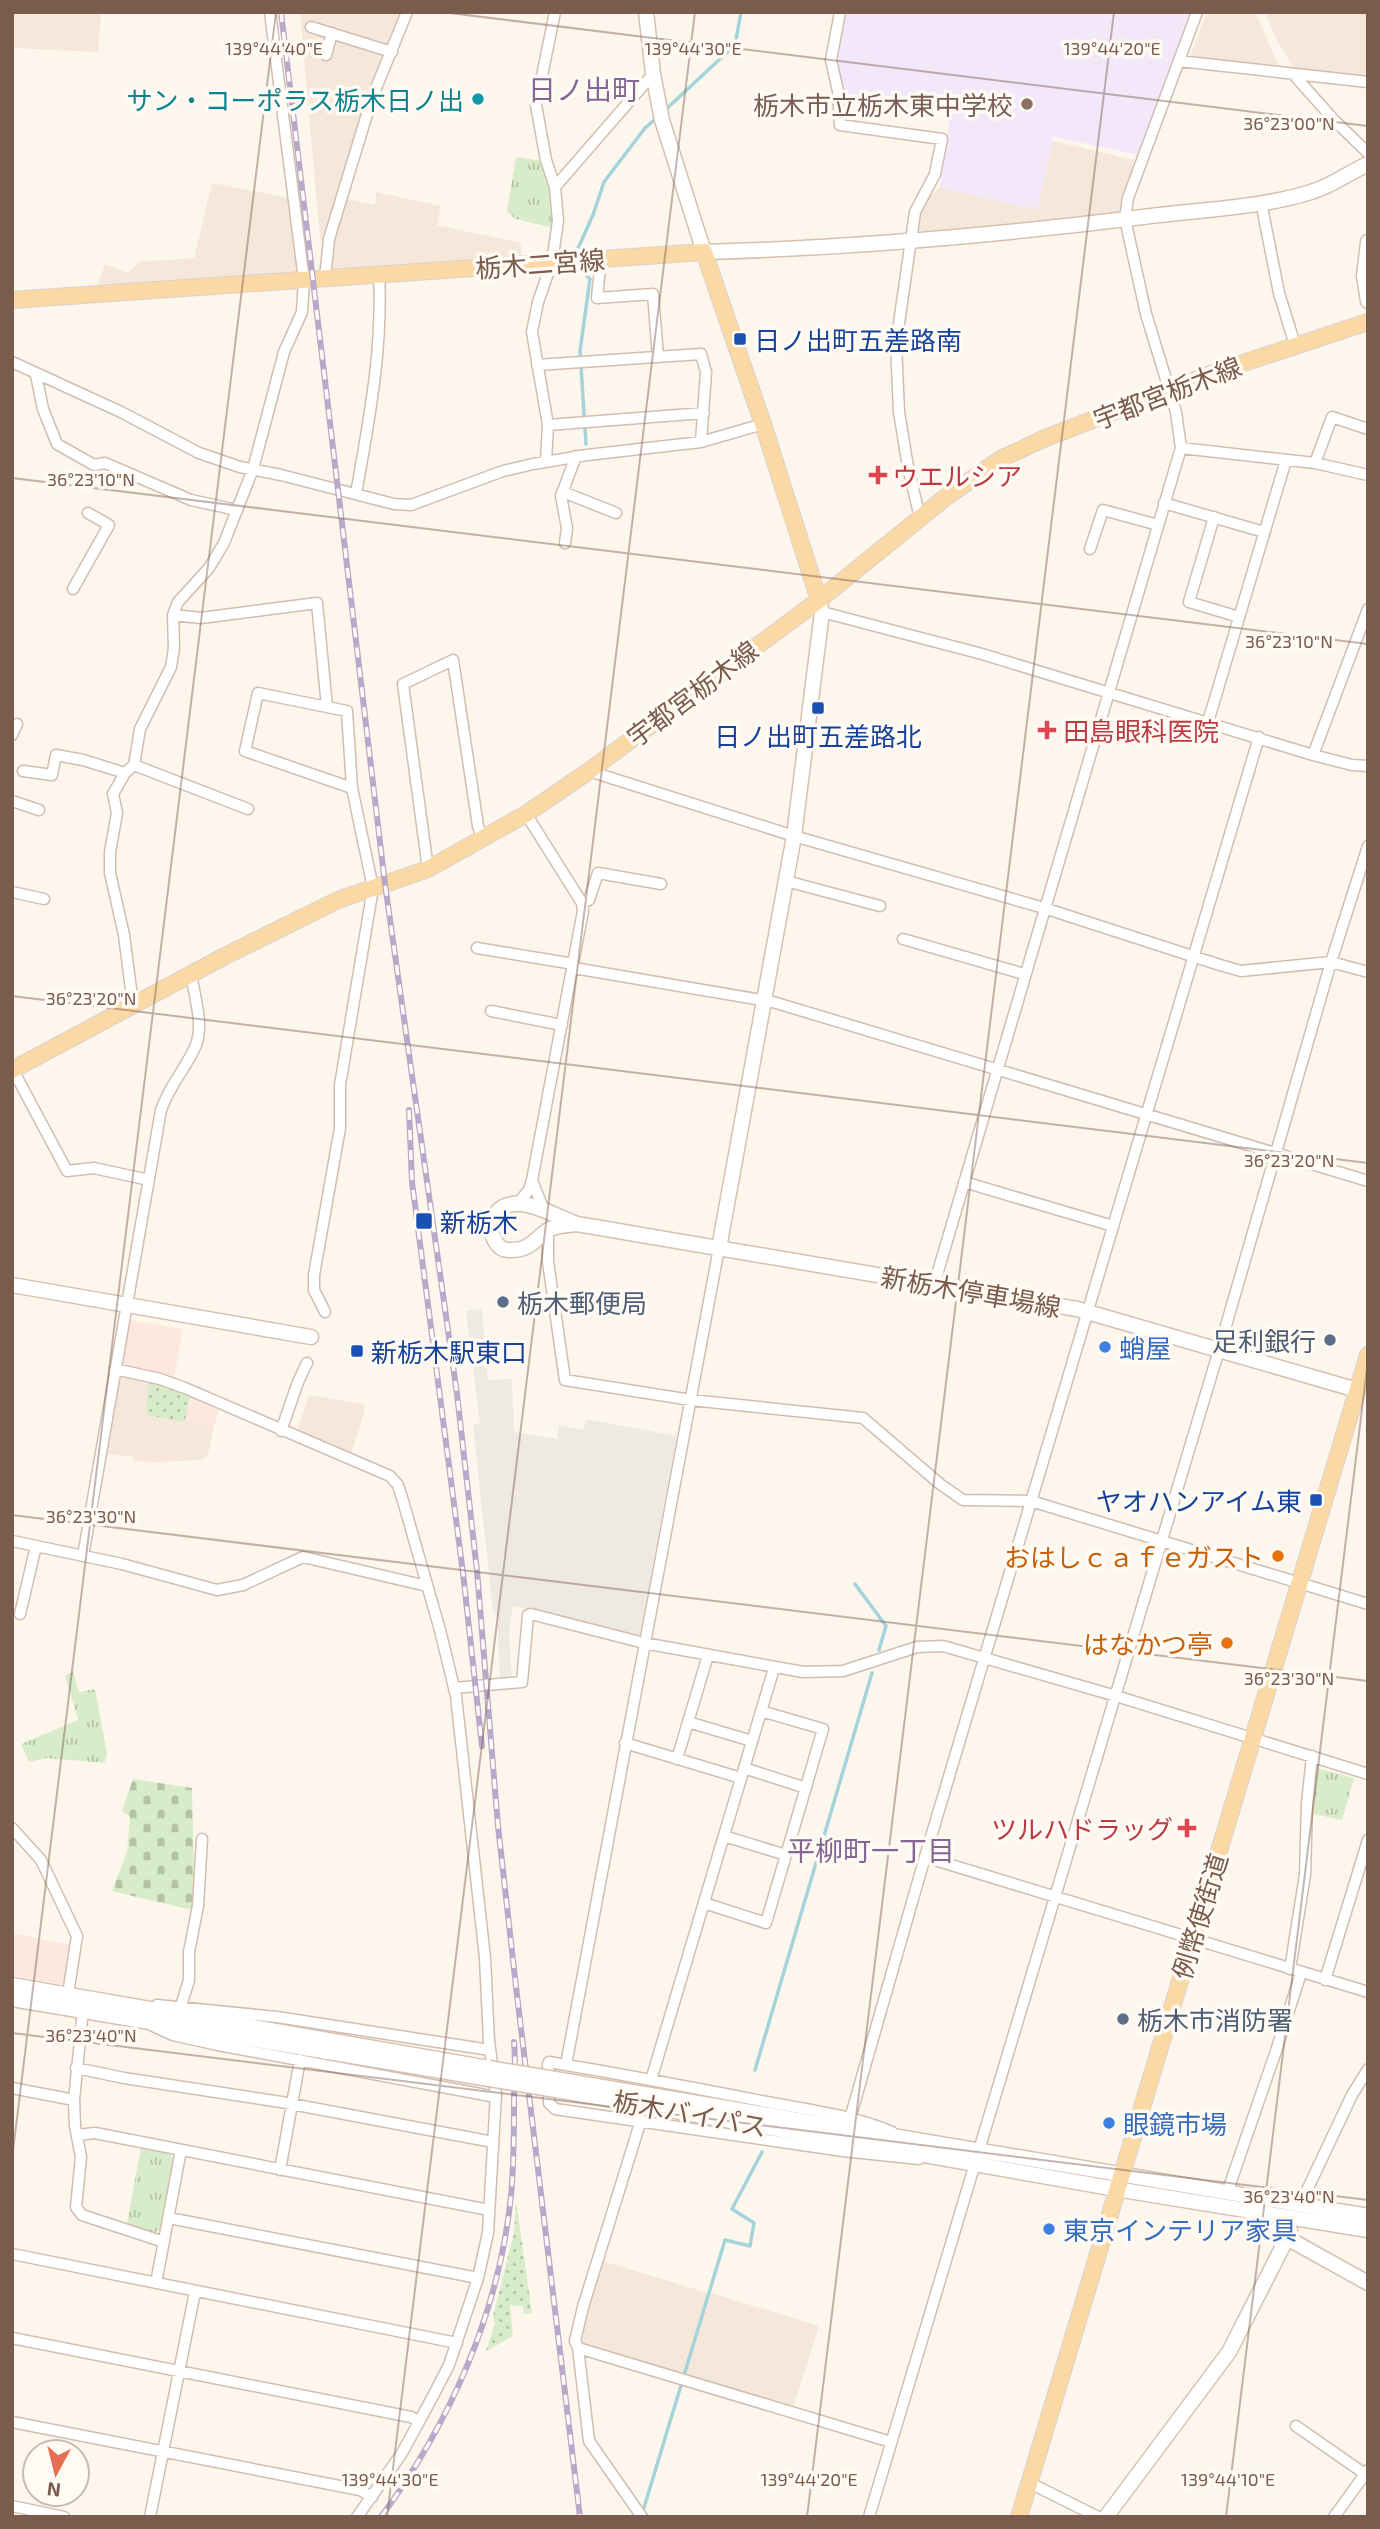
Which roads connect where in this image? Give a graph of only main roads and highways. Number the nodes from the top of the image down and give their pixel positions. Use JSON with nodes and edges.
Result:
{"nodes":[{"id":1,"x":646,"y":12,"type":"edge"},
{"id":2,"x":1368,"y":164,"type":"edge"},
{"id":3,"x":1368,"y":242,"type":"edge"},
{"id":4,"x":704,"y":253,"type":"junction"},
{"id":5,"x":12,"y":300,"type":"edge"},
{"id":6,"x":1368,"y":301,"type":"edge"},
{"id":7,"x":1368,"y":322,"type":"edge"},
{"id":8,"x":820,"y":606,"type":"junction"},
{"id":9,"x":13,"y":1070,"type":"edge"},
{"id":10,"x":577,"y":1224,"type":"junction"},
{"id":11,"x":719,"y":1248,"type":"junction"},
{"id":12,"x":12,"y":1285,"type":"edge"},
{"id":13,"x":311,"y":1337,"type":"dead end"},
{"id":14,"x":1368,"y":1355,"type":"edge"},
{"id":15,"x":1362,"y":1392,"type":"edge"},
{"id":16,"x":12,"y":1985,"type":"edge"},
{"id":17,"x":12,"y":1999,"type":"edge"},
{"id":18,"x":140,"y":2013,"type":"junction"},
{"id":19,"x":556,"y":2084,"type":"junction"},
{"id":20,"x":977,"y":2158,"type":"junction"},
{"id":21,"x":1118,"y":2182,"type":"junction"},
{"id":22,"x":1297,"y":2212,"type":"junction"},
{"id":23,"x":1368,"y":2216,"type":"edge"},
{"id":24,"x":1368,"y":2230,"type":"edge"},
{"id":25,"x":1287,"y":2238,"type":"junction"},
{"id":26,"x":1368,"y":2283,"type":"edge"},
{"id":27,"x":1019,"y":2517,"type":"edge"},
{"id":28,"x":1106,"y":2517,"type":"edge"}],
"edges":[{"from":1,"to":4,"type":"main road"},
{"from":2,"to":4,"type":"main road"},
{"from":3,"to":6,"type":"main road"},
{"from":4,"to":5,"type":"main road","name":"栃木二宮線"},
{"from":4,"to":8,"type":"main road"},
{"from":7,"to":8,"type":"main road","name":"宇都宮栃木線"},
{"from":8,"to":9,"type":"main road","name":"宇都宮栃木線"},
{"from":8,"to":11,"type":"main road"},
{"from":10,"to":10,"type":"main road"},
{"from":10,"to":11,"type":"main road","name":"新栃木停車場線"},
{"from":11,"to":15,"type":"main road","name":"新栃木停車場線"},
{"from":12,"to":13,"type":"main road"},
{"from":14,"to":15,"type":"main road","name":"例幣使街道"},
{"from":15,"to":21,"type":"main road","name":"例幣使街道"},
{"from":16,"to":18,"type":"main road","name":"栃木バイパス"},
{"from":17,"to":18,"type":"main road","name":"栃木バイパス"},
{"from":18,"to":19,"type":"main road","name":"栃木バイパス","bridge":true},
{"from":19,"to":20,"type":"main road","name":"栃木バイパス"},
{"from":19,"to":20,"type":"main road","name":"栃木バイパス"},
{"from":20,"to":21,"type":"main road","name":"栃木バイパス"},
{"from":21,"to":22,"type":"main road","name":"栃木バイパス"},
{"from":21,"to":22,"type":"main road","name":"栃木バイパス"},
{"from":21,"to":27,"type":"main road","name":"例幣使街道"},
{"from":22,"to":23,"type":"main road","name":"栃木バイパス"},
{"from":22,"to":24,"type":"main road","name":"栃木バイパス"},
{"from":22,"to":25,"type":"main road"},
{"from":25,"to":26,"type":"main road"},
{"from":25,"to":28,"type":"main road"}]}
